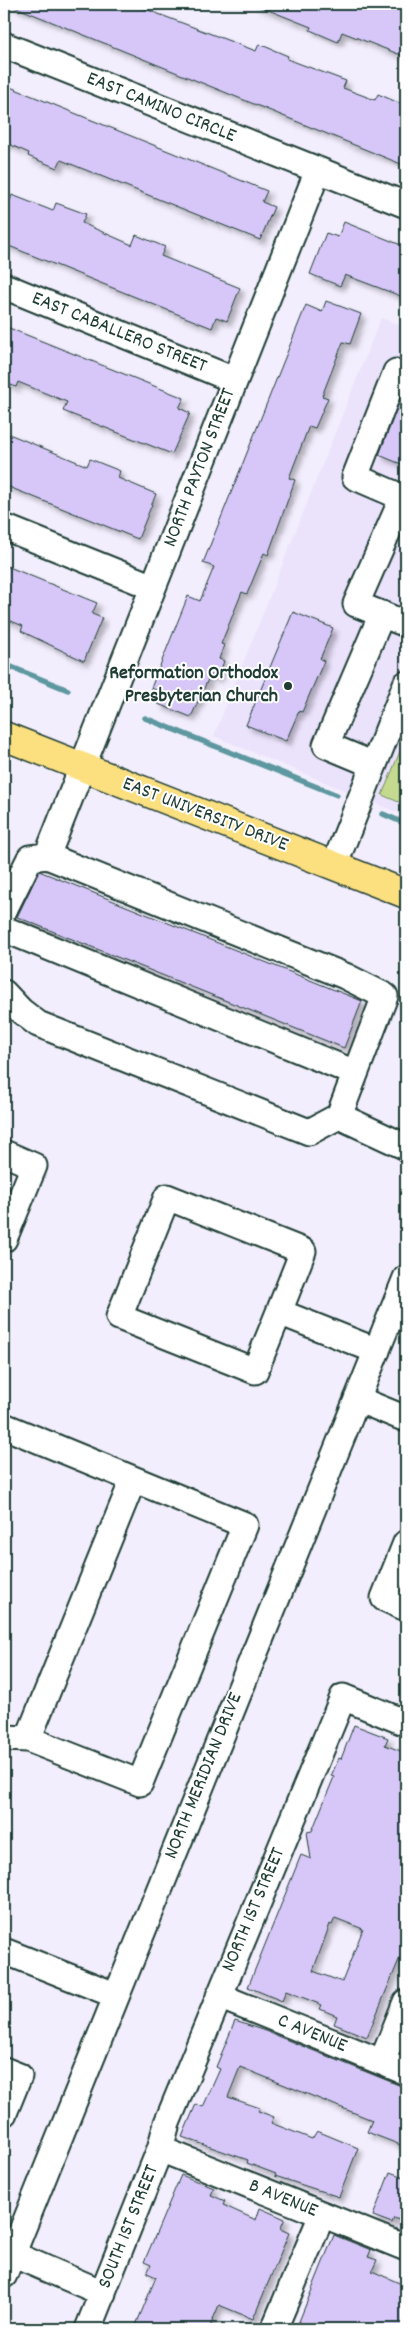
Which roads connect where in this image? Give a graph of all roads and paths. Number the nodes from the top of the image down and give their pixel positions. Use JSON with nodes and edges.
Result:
{"nodes":[{"id":1,"x":4,"y":45,"type":"edge"},
{"id":2,"x":318,"y":170,"type":"junction"},
{"id":3,"x":406,"y":205,"type":"edge"},
{"id":4,"x":4,"y":286,"type":"edge"},
{"id":5,"x":406,"y":376,"type":"edge"},
{"id":6,"x":234,"y":380,"type":"junction"},
{"id":7,"x":404,"y":498,"type":"edge"},
{"id":8,"x":4,"y":527,"type":"edge"},
{"id":9,"x":153,"y":587,"type":"junction"},
{"id":10,"x":382,"y":614,"type":"junction"},
{"id":11,"x":406,"y":624,"type":"edge"},
{"id":12,"x":406,"y":684,"type":"edge"},
{"id":13,"x":4,"y":736,"type":"edge"},
{"id":14,"x":374,"y":766,"type":"junction"},
{"id":15,"x":82,"y":767,"type":"junction"},
{"id":16,"x":47,"y":856,"type":"junction"},
{"id":17,"x":334,"y":866,"type":"junction"},
{"id":18,"x":406,"y":894,"type":"edge"},
{"id":19,"x":4,"y":910,"type":"edge"},
{"id":20,"x":4,"y":929,"type":"edge"},
{"id":21,"x":4,"y":993,"type":"edge"},
{"id":22,"x":355,"y":1073,"type":"junction"},
{"id":23,"x":339,"y":1116,"type":"junction"},
{"id":24,"x":406,"y":1147,"type":"edge"},
{"id":25,"x":4,"y":1153,"type":"edge"},
{"id":26,"x":4,"y":1239,"type":"edge"},
{"id":27,"x":406,"y":1278,"type":"edge"},
{"id":28,"x":279,"y":1312,"type":"junction"},
{"id":29,"x":376,"y":1351,"type":"junction"},
{"id":30,"x":357,"y":1399,"type":"junction"},
{"id":31,"x":406,"y":1419,"type":"edge"},
{"id":32,"x":4,"y":1426,"type":"edge"},
{"id":33,"x":133,"y":1480,"type":"junction"},
{"id":34,"x":406,"y":1543,"type":"edge"},
{"id":35,"x":406,"y":1608,"type":"edge"},
{"id":36,"x":406,"y":1724,"type":"edge"},
{"id":37,"x":16,"y":1739,"type":"edge"},
{"id":38,"x":4,"y":1951,"type":"edge"},
{"id":39,"x":115,"y":1995,"type":"junction"},
{"id":40,"x":219,"y":1996,"type":"junction"},
{"id":41,"x":406,"y":2002,"type":"edge"},
{"id":42,"x":382,"y":2062,"type":"junction"},
{"id":43,"x":4,"y":2070,"type":"edge"},
{"id":44,"x":406,"y":2072,"type":"edge"},
{"id":45,"x":4,"y":2113,"type":"edge"},
{"id":46,"x":167,"y":2123,"type":"joint"},
{"id":47,"x":160,"y":2149,"type":"junction"},
{"id":48,"x":322,"y":2215,"type":"junction"},
{"id":49,"x":406,"y":2248,"type":"edge"},
{"id":50,"x":8,"y":2265,"type":"edge"},
{"id":51,"x":103,"y":2293,"type":"junction"},
{"id":52,"x":88,"y":2329,"type":"edge"},
{"id":53,"x":274,"y":2329,"type":"edge"}],
"edges":[{"from":1,"to":2,"type":"street","name":"EAST CAMINO CIRCLE"},
{"from":2,"to":3,"type":"street","name":"EAST CAMINO CIRCLE"},
{"from":2,"to":6,"type":"street","name":"NORTH PAYTON STREET"},
{"from":4,"to":6,"type":"street","name":"EAST CABALLERO STREET"},
{"from":5,"to":7,"type":"street"},
{"from":6,"to":9,"type":"street","name":"NORTH PAYTON STREET"},
{"from":7,"to":10,"type":"street"},
{"from":8,"to":9,"type":"street"},
{"from":9,"to":15,"type":"street","name":"NORTH PAYTON STREET"},
{"from":10,"to":11,"type":"street"},
{"from":10,"to":14,"type":"street"},
{"from":12,"to":14,"type":"street"},
{"from":13,"to":15,"type":"main road","name":"EAST UNIVERSITY DRIVE"},
{"from":14,"to":17,"type":"street"},
{"from":15,"to":16,"type":"street","name":"NORTH PAYTON STREET"},
{"from":15,"to":17,"type":"main road","name":"EAST UNIVERSITY DRIVE"},
{"from":16,"to":19,"type":"street"},
{"from":16,"to":22,"type":"street"},
{"from":17,"to":18,"type":"main road","name":"EAST UNIVERSITY DRIVE"},
{"from":20,"to":22,"type":"street"},
{"from":21,"to":23,"type":"street"},
{"from":22,"to":23,"type":"street"},
{"from":23,"to":24,"type":"street"},
{"from":25,"to":26,"type":"street"},
{"from":27,"to":29,"type":"street","name":"NORTH MERIDIAN DRIVE"},
{"from":28,"to":28,"type":"street"},
{"from":28,"to":29,"type":"street"},
{"from":29,"to":30,"type":"street","name":"NORTH MERIDIAN DRIVE"},
{"from":30,"to":31,"type":"street"},
{"from":30,"to":39,"type":"street","name":"NORTH MERIDIAN DRIVE"},
{"from":32,"to":33,"type":"street"},
{"from":33,"to":37,"type":"street"},
{"from":33,"to":37,"type":"street"},
{"from":34,"to":35,"type":"street"},
{"from":36,"to":40,"type":"street","name":"NORTH 1ST STREET"},
{"from":38,"to":39,"type":"street"},
{"from":39,"to":50,"type":"street","name":"NORTH MERIDIAN DRIVE"},
{"from":40,"to":42,"type":"street","name":"C AVENUE"},
{"from":40,"to":46,"type":"street","name":"NORTH 1ST STREET"},
{"from":41,"to":42,"type":"street"},
{"from":42,"to":44,"type":"street","name":"C AVENUE"},
{"from":43,"to":45,"type":"street"},
{"from":46,"to":47,"type":"street","name":"SOUTH 1ST STREET"},
{"from":47,"to":48,"type":"street","name":"B AVENUE"},
{"from":47,"to":51,"type":"street","name":"SOUTH 1ST STREET"},
{"from":48,"to":49,"type":"street","name":"B AVENUE"},
{"from":48,"to":53,"type":"street"},
{"from":50,"to":51,"type":"street"},
{"from":51,"to":52,"type":"street","name":"SOUTH 1ST STREET"}]}
